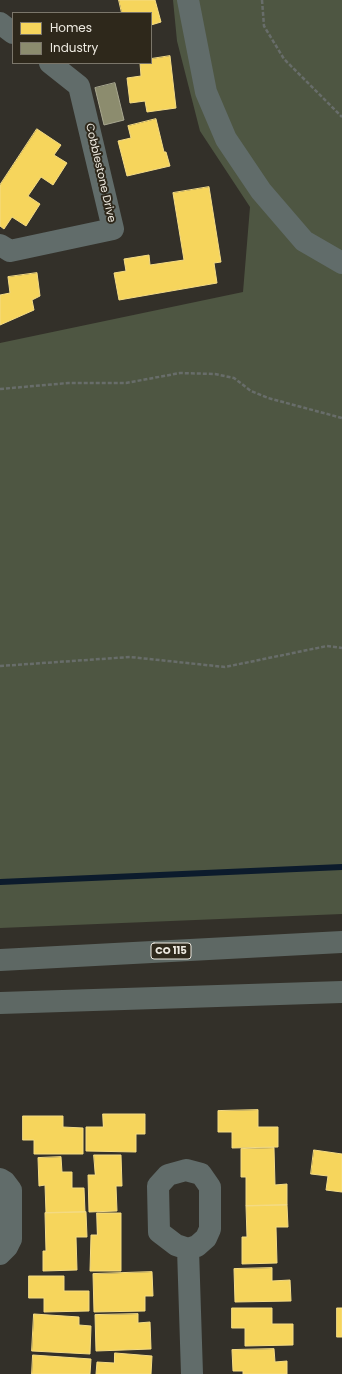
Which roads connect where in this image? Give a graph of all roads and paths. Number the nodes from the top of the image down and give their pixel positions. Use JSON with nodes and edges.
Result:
{"nodes":[{"id":1,"x":188,"y":0,"type":"edge"},
{"id":2,"x":262,"y":0,"type":"edge"},
{"id":3,"x":0,"y":23,"type":"edge"},
{"id":4,"x":12,"y":32,"type":"edge"},
{"id":5,"x":51,"y":64,"type":"edge"},
{"id":6,"x":342,"y":116,"type":"edge"},
{"id":7,"x":0,"y":245,"type":"edge"},
{"id":8,"x":342,"y":263,"type":"edge"},
{"id":9,"x":0,"y":389,"type":"edge"},
{"id":10,"x":342,"y":418,"type":"edge"},
{"id":11,"x":342,"y":648,"type":"edge"},
{"id":12,"x":0,"y":666,"type":"edge"},
{"id":13,"x":342,"y":942,"type":"edge"},
{"id":14,"x":0,"y":960,"type":"edge"},
{"id":15,"x":342,"y":992,"type":"edge"},
{"id":16,"x":0,"y":1003,"type":"edge"},
{"id":17,"x":0,"y":1179,"type":"edge"},
{"id":18,"x":188,"y":1249,"type":"dead end"},
{"id":19,"x":0,"y":1254,"type":"edge"},
{"id":20,"x":192,"y":1374,"type":"edge"}],
"edges":[{"from":1,"to":8,"type":"street"},
{"from":2,"to":6,"type":"path"},
{"from":3,"to":4,"type":"street"},
{"from":5,"to":7,"type":"street","name":"Cobblestone Drive"},
{"from":9,"to":10,"type":"path"},
{"from":11,"to":12,"type":"path"},
{"from":13,"to":14,"type":"highway","number":"CO 115"},
{"from":15,"to":16,"type":"highway"},
{"from":17,"to":19,"type":"street"},
{"from":18,"to":20,"type":"street"}]}
